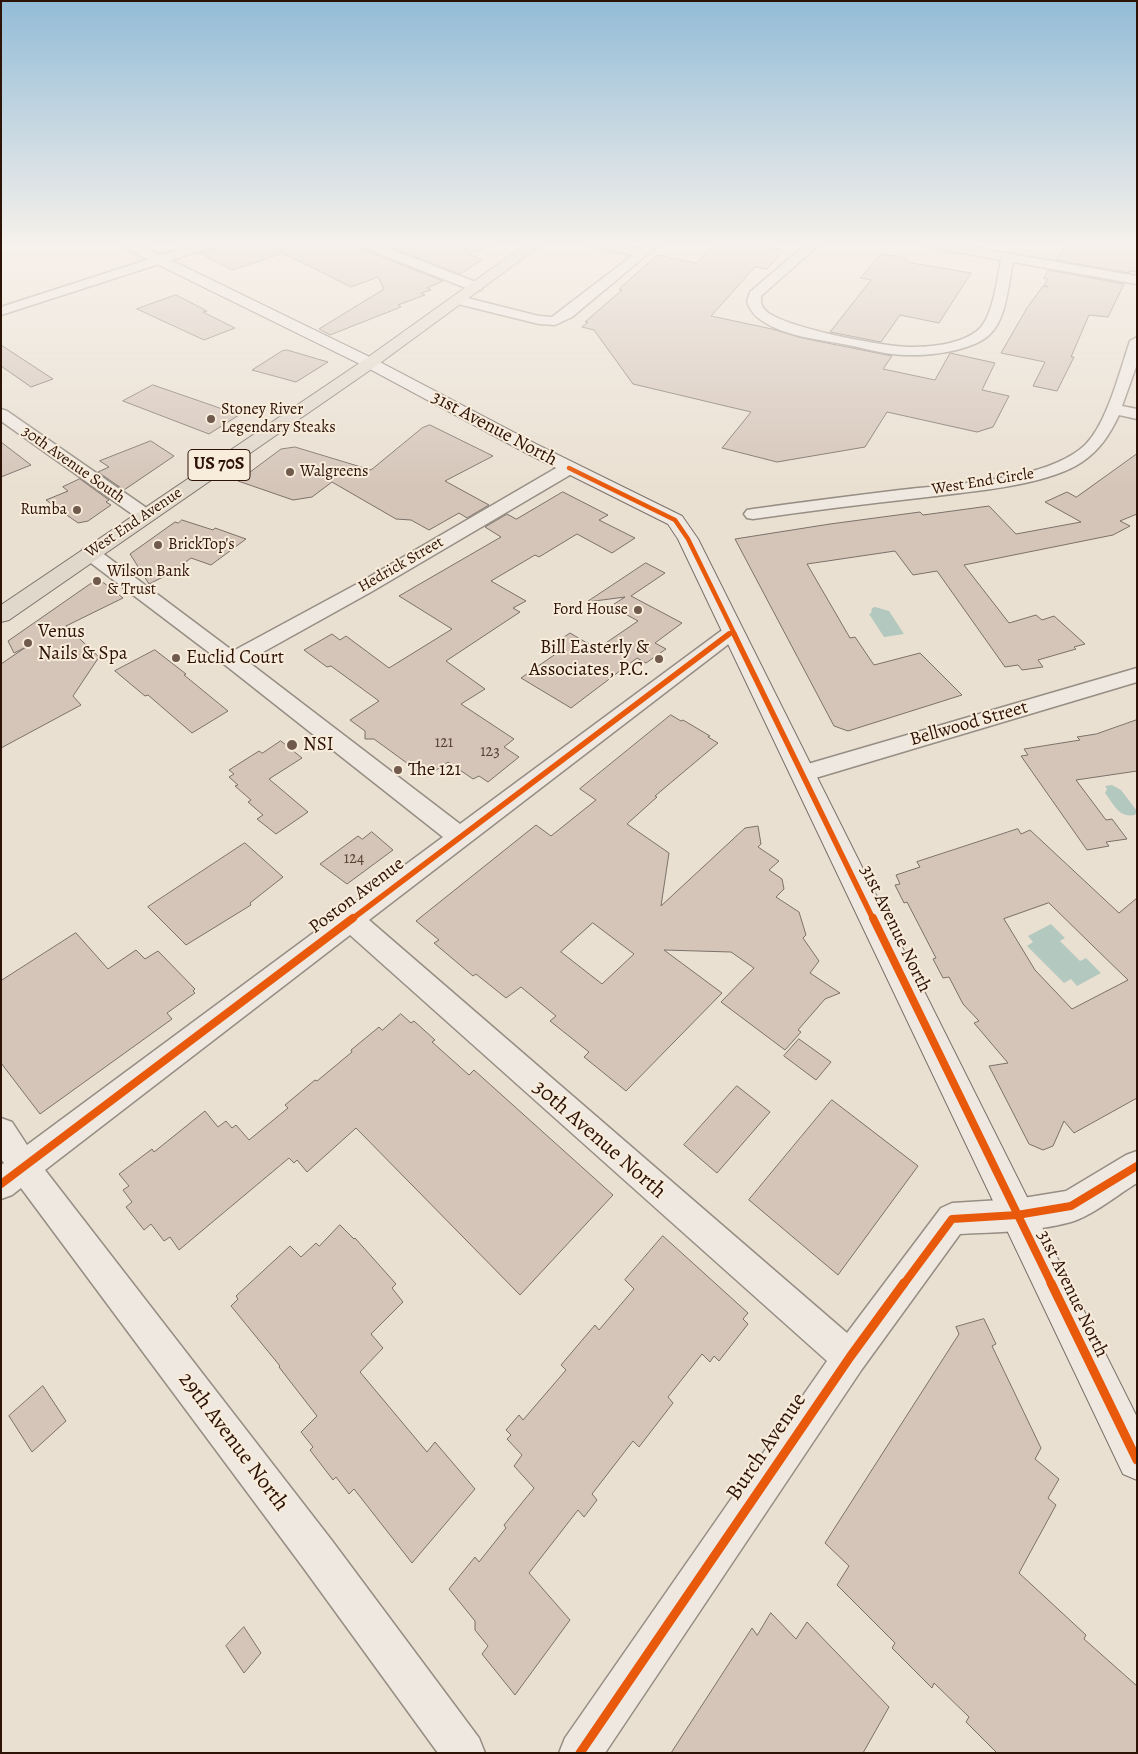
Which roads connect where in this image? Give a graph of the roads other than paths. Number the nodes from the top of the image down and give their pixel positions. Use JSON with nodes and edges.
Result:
{"nodes":[{"id":1,"x":290,"y":324,"type":"edge"},
{"id":2,"x":425,"y":324,"type":"edge"},
{"id":3,"x":780,"y":324,"type":"edge"},
{"id":4,"x":990,"y":324,"type":"edge"},
{"id":5,"x":1137,"y":341,"type":"edge"},
{"id":6,"x":370,"y":363,"type":"junction"},
{"id":7,"x":1113,"y":409,"type":"junction"},
{"id":8,"x":1,"y":414,"type":"edge"},
{"id":9,"x":1137,"y":414,"type":"edge"},
{"id":10,"x":569,"y":468,"type":"junction"},
{"id":11,"x":753,"y":514,"type":"dead end"},
{"id":12,"x":146,"y":515,"type":"junction"},
{"id":13,"x":90,"y":553,"type":"junction"},
{"id":14,"x":1,"y":614,"type":"edge"},
{"id":15,"x":732,"y":632,"type":"junction"},
{"id":16,"x":232,"y":660,"type":"junction"},
{"id":17,"x":1137,"y":675,"type":"edge"},
{"id":18,"x":802,"y":774,"type":"junction"},
{"id":19,"x":460,"y":837,"type":"junction"},
{"id":20,"x":351,"y":920,"type":"junction"},
{"id":21,"x":1,"y":1132,"type":"edge"},
{"id":22,"x":1137,"y":1166,"type":"edge"},
{"id":23,"x":13,"y":1175,"type":"edge"},
{"id":24,"x":1017,"y":1215,"type":"junction"},
{"id":25,"x":850,"y":1357,"type":"junction"},
{"id":26,"x":1137,"y":1460,"type":"edge"},
{"id":27,"x":464,"y":1753,"type":"edge"},
{"id":28,"x":580,"y":1753,"type":"edge"}],
"edges":[{"from":1,"to":6,"type":"main road","name":"31st Avenue North"},
{"from":2,"to":6,"type":"main road","name":"West End Avenue","number":"US 70S"},
{"from":3,"to":4,"type":"street"},
{"from":5,"to":7,"type":"street","name":"West End Circle"},
{"from":6,"to":10,"type":"main road","name":"31st Avenue North"},
{"from":6,"to":12,"type":"main road","name":"West End Avenue","number":"US 70S"},
{"from":7,"to":9,"type":"street"},
{"from":7,"to":11,"type":"street","name":"West End Circle"},
{"from":8,"to":12,"type":"street","name":"30th Avenue South"},
{"from":10,"to":15,"type":"main road","name":"31st Avenue North"},
{"from":10,"to":16,"type":"street","name":"Hedrick Street"},
{"from":12,"to":13,"type":"main road","name":"West End Avenue","number":"US 70S"},
{"from":13,"to":14,"type":"main road","name":"West End Avenue","number":"US 70S"},
{"from":13,"to":16,"type":"street"},
{"from":15,"to":18,"type":"main road","name":"31st Avenue North"},
{"from":15,"to":19,"type":"street","name":"Poston Avenue"},
{"from":16,"to":19,"type":"street"},
{"from":17,"to":18,"type":"street","name":"Bellwood Street"},
{"from":18,"to":24,"type":"main road","name":"31st Avenue North"},
{"from":19,"to":20,"type":"street","name":"Poston Avenue"},
{"from":20,"to":23,"type":"street","name":"Poston Avenue"},
{"from":20,"to":25,"type":"street","name":"30th Avenue North"},
{"from":21,"to":23,"type":"street","name":"29th Avenue North"},
{"from":22,"to":24,"type":"street"},
{"from":23,"to":27,"type":"street","name":"29th Avenue North"},
{"from":24,"to":25,"type":"street","name":"Burch Avenue"},
{"from":24,"to":26,"type":"main road","name":"31st Avenue North"},
{"from":25,"to":28,"type":"street","name":"Burch Avenue"}]}
